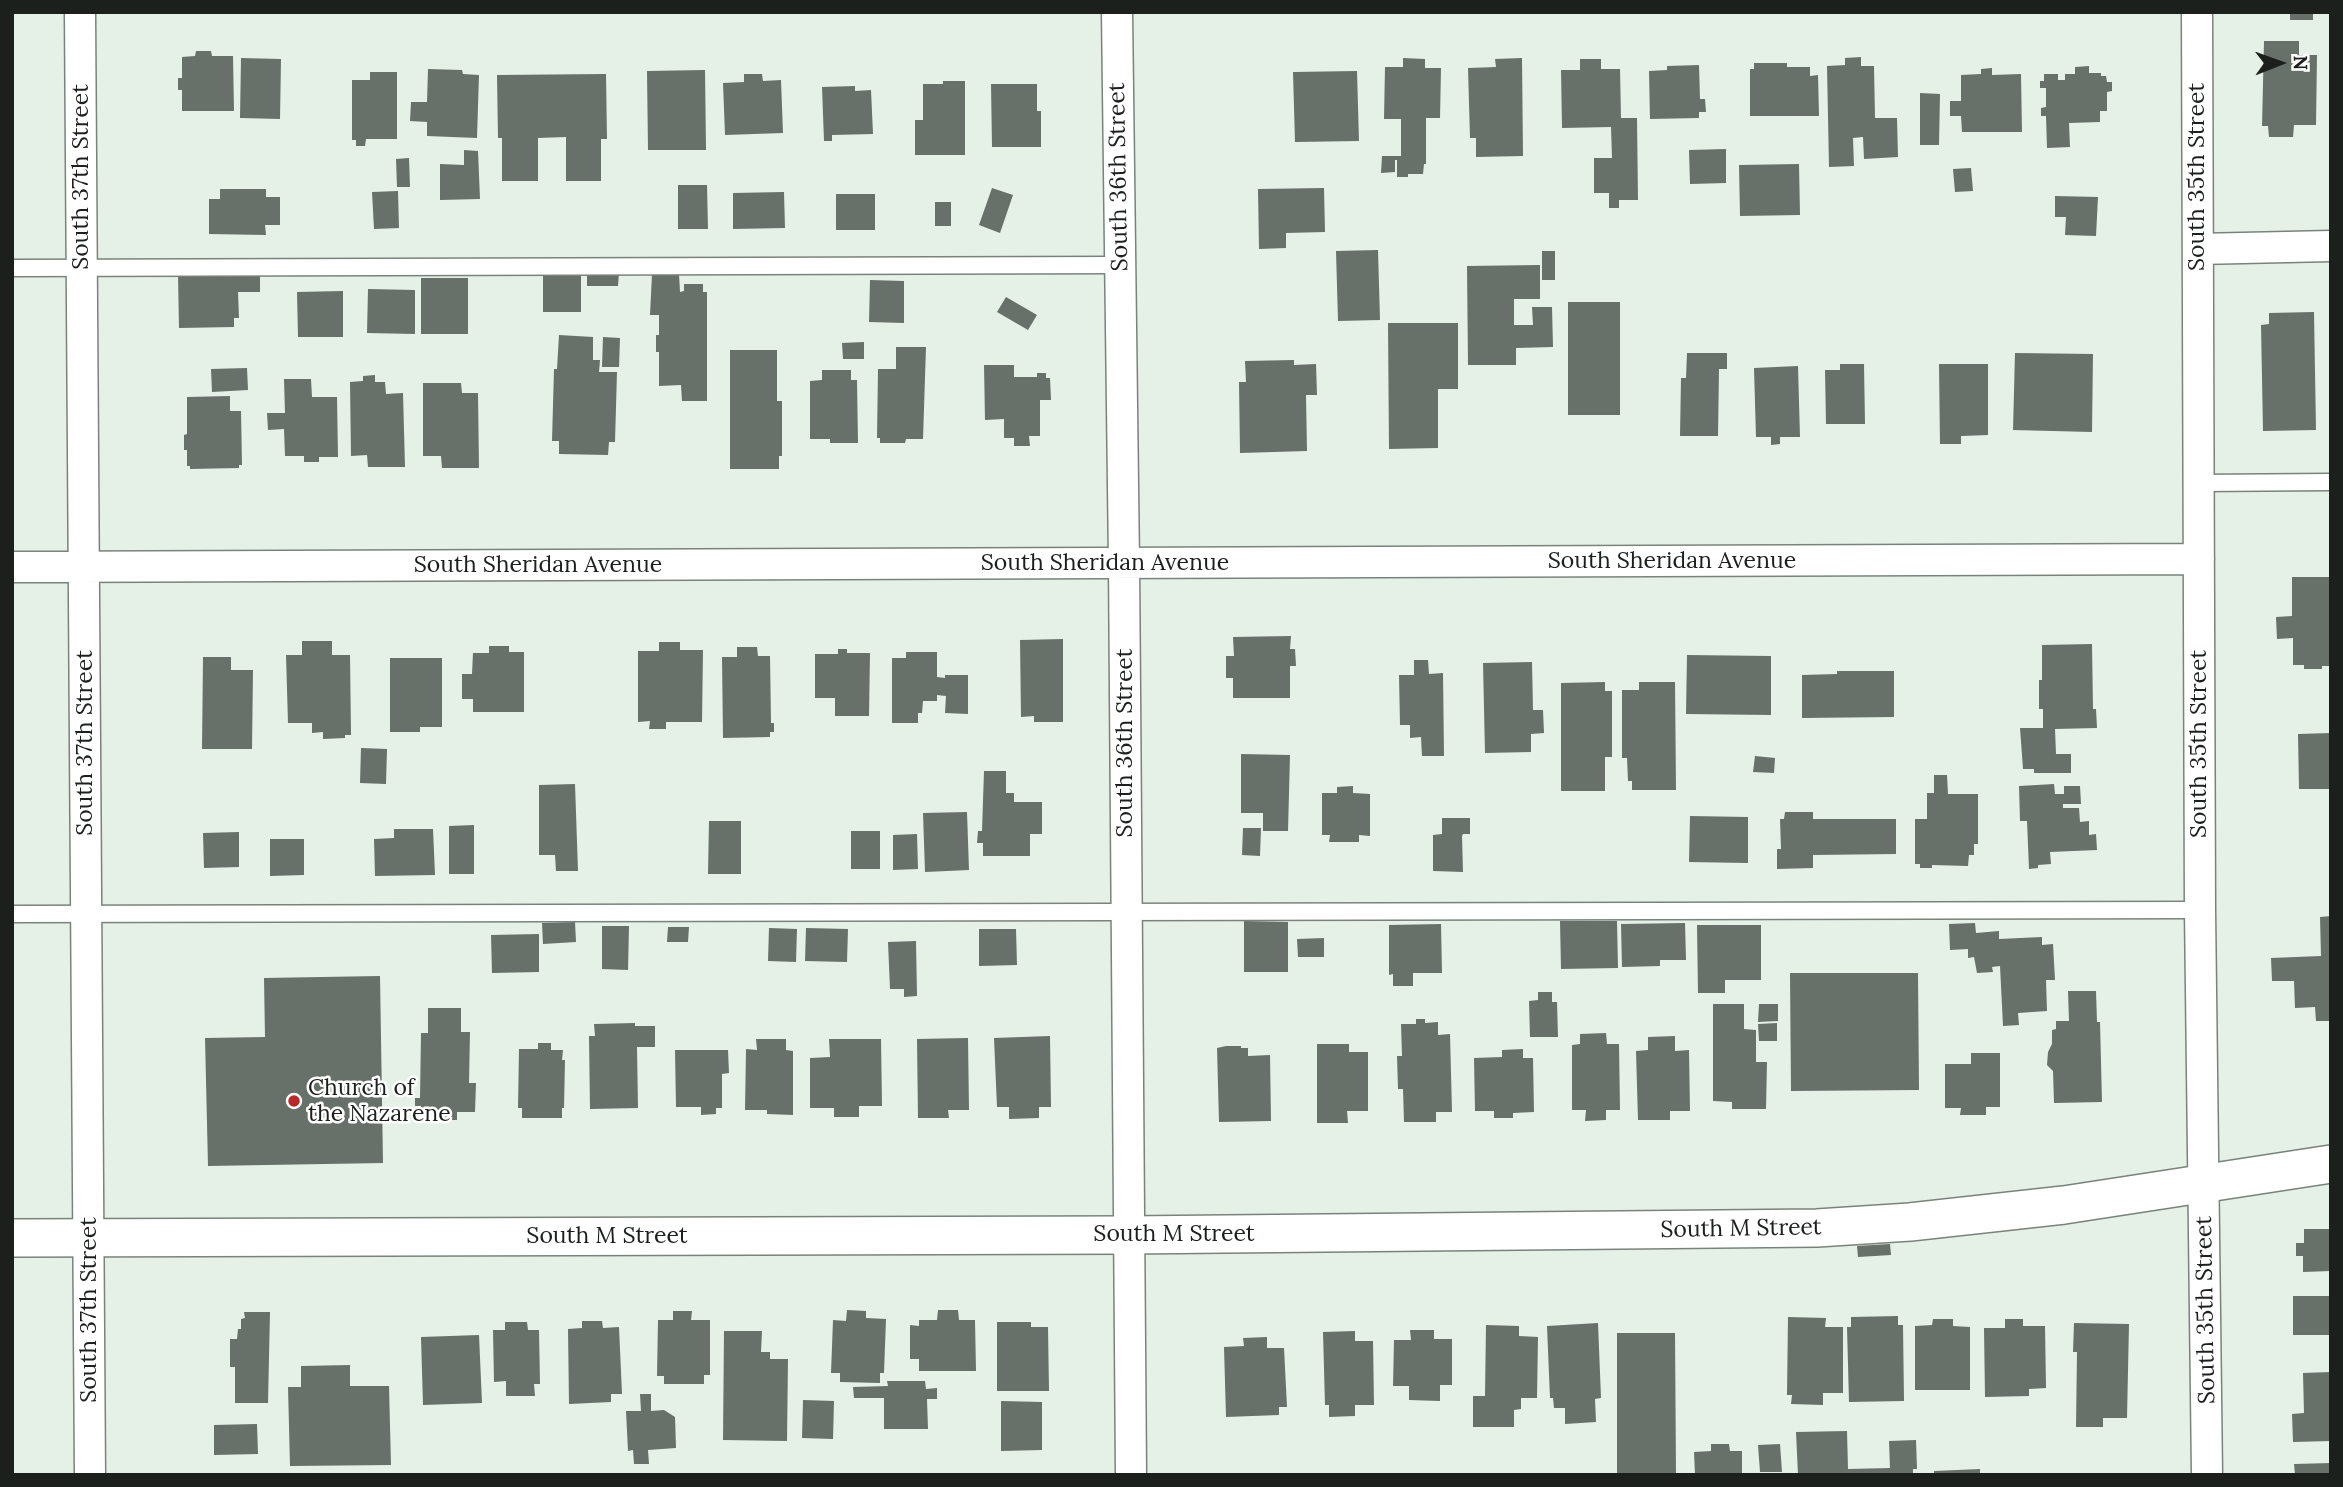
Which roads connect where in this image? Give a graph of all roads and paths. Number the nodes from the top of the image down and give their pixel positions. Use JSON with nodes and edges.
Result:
{"nodes":[{"id":1,"x":80,"y":12,"type":"edge"},
{"id":2,"x":1117,"y":12,"type":"edge"},
{"id":3,"x":2197,"y":12,"type":"edge"},
{"id":4,"x":2331,"y":246,"type":"edge"},
{"id":5,"x":2198,"y":249,"type":"junction"},
{"id":6,"x":1120,"y":265,"type":"junction"},
{"id":7,"x":12,"y":268,"type":"edge"},
{"id":8,"x":81,"y":268,"type":"junction"},
{"id":9,"x":2331,"y":482,"type":"edge"},
{"id":10,"x":2199,"y":483,"type":"junction"},
{"id":11,"x":2199,"y":559,"type":"junction"},
{"id":12,"x":1124,"y":564,"type":"junction"},
{"id":13,"x":84,"y":566,"type":"junction"},
{"id":14,"x":12,"y":567,"type":"edge"},
{"id":15,"x":2200,"y":910,"type":"junction"},
{"id":16,"x":1126,"y":913,"type":"junction"},
{"id":17,"x":12,"y":914,"type":"edge"},
{"id":18,"x":86,"y":914,"type":"junction"},
{"id":19,"x":2331,"y":1164,"type":"edge"},
{"id":20,"x":2204,"y":1183,"type":"junction"},
{"id":21,"x":1128,"y":1235,"type":"junction"},
{"id":22,"x":88,"y":1237,"type":"junction"},
{"id":23,"x":12,"y":1238,"type":"edge"},
{"id":24,"x":90,"y":1475,"type":"edge"},
{"id":25,"x":1131,"y":1475,"type":"edge"},
{"id":26,"x":2207,"y":1475,"type":"edge"}],
"edges":[{"from":1,"to":8,"type":"street","name":"South 37th Street"},
{"from":2,"to":6,"type":"street","name":"South 36th Street"},
{"from":3,"to":5,"type":"street","name":"South 35th Street"},
{"from":4,"to":5,"type":"street"},
{"from":5,"to":10,"type":"street","name":"South 35th Street"},
{"from":6,"to":8,"type":"lane"},
{"from":6,"to":12,"type":"street","name":"South 36th Street"},
{"from":7,"to":8,"type":"lane"},
{"from":8,"to":13,"type":"street","name":"South 37th Street"},
{"from":9,"to":10,"type":"lane"},
{"from":10,"to":11,"type":"street","name":"South 35th Street"},
{"from":11,"to":12,"type":"street","name":"South Sheridan Avenue"},
{"from":11,"to":15,"type":"street","name":"South 35th Street"},
{"from":12,"to":13,"type":"street","name":"South Sheridan Avenue"},
{"from":12,"to":16,"type":"street","name":"South 36th Street"},
{"from":13,"to":14,"type":"street","name":"South Sheridan Avenue"},
{"from":13,"to":18,"type":"street","name":"South 37th Street"},
{"from":15,"to":16,"type":"lane"},
{"from":15,"to":20,"type":"street","name":"South 35th Street"},
{"from":16,"to":18,"type":"lane"},
{"from":16,"to":21,"type":"street","name":"South 36th Street"},
{"from":17,"to":18,"type":"lane"},
{"from":18,"to":22,"type":"street","name":"South 37th Street"},
{"from":19,"to":20,"type":"street","name":"South M Street"},
{"from":20,"to":21,"type":"street","name":"South M Street"},
{"from":20,"to":26,"type":"street","name":"South 35th Street"},
{"from":21,"to":22,"type":"street","name":"South M Street"},
{"from":21,"to":25,"type":"street","name":"South 36th Street"},
{"from":22,"to":23,"type":"street","name":"South M Street"},
{"from":22,"to":24,"type":"street","name":"South 37th Street"}]}
